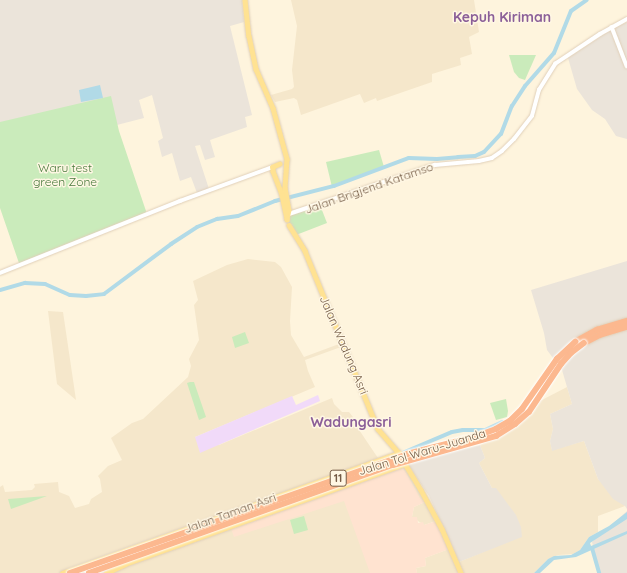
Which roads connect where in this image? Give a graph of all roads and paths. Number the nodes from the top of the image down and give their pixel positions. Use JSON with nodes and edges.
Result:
{"nodes":[{"id":1,"x":245,"y":0,"type":"edge"},
{"id":2,"x":627,"y":19,"type":"edge"},
{"id":3,"x":612,"y":27,"type":"junction"},
{"id":4,"x":627,"y":66,"type":"edge"},
{"id":5,"x":271,"y":107,"type":"junction"},
{"id":6,"x":280,"y":164,"type":"junction"},
{"id":7,"x":287,"y":167,"type":"junction"},
{"id":8,"x":272,"y":169,"type":"junction"},
{"id":9,"x":282,"y":189,"type":"junction"},
{"id":10,"x":287,"y":216,"type":"junction"},
{"id":11,"x":0,"y":273,"type":"edge"},
{"id":12,"x":627,"y":320,"type":"edge"},
{"id":13,"x":627,"y":328,"type":"edge"},
{"id":14,"x":399,"y":454,"type":"junction"},
{"id":15,"x":402,"y":459,"type":"junction"},
{"id":16,"x":377,"y":461,"type":"junction"},
{"id":17,"x":370,"y":463,"type":"junction"},
{"id":18,"x":402,"y":466,"type":"junction"},
{"id":19,"x":380,"y":472,"type":"junction"},
{"id":20,"x":374,"y":475,"type":"junction"},
{"id":21,"x":423,"y":494,"type":"junction"},
{"id":22,"x":263,"y":508,"type":"junction"},
{"id":23,"x":122,"y":561,"type":"junction"},
{"id":24,"x":62,"y":573,"type":"edge"},
{"id":25,"x":70,"y":573,"type":"edge"},
{"id":26,"x":89,"y":573,"type":"edge"},
{"id":27,"x":97,"y":573,"type":"edge"},
{"id":28,"x":106,"y":573,"type":"edge"},
{"id":29,"x":462,"y":573,"type":"edge"}],
"edges":[{"from":1,"to":5,"type":"main road"},
{"from":2,"to":3,"type":"street","name":"Jalan Brigjend Katamso"},
{"from":3,"to":4,"type":"street"},
{"from":3,"to":10,"type":"street","name":"Jalan Brigjend Katamso"},
{"from":5,"to":6,"type":"main road"},
{"from":5,"to":7,"type":"main road"},
{"from":6,"to":7,"type":"main road"},
{"from":6,"to":8,"type":"main road"},
{"from":7,"to":9,"type":"main road"},
{"from":8,"to":9,"type":"main road"},
{"from":8,"to":11,"type":"street"},
{"from":9,"to":10,"type":"main road","name":"Jalan Wadung Asri"},
{"from":10,"to":14,"type":"main road","name":"Jalan Wadung Asri"},
{"from":12,"to":22,"type":"highway","name":"Jalan Tol Waru–Juanda","number":"11","bridge":true},
{"from":13,"to":22,"type":"highway","name":"Jalan Tol Waru–Juanda","number":"11","bridge":true},
{"from":14,"to":15,"type":"main road","name":"Jalan Wadung Asri"},
{"from":14,"to":16,"type":"main road","name":"Jalan Taman Asri"},
{"from":15,"to":18,"type":"main road"},
{"from":15,"to":21,"type":"main road","name":"Jalan Wadung Asri"},
{"from":16,"to":17,"type":"main road","name":"Jalan Taman Asri"},
{"from":16,"to":19,"type":"main road"},
{"from":17,"to":20,"type":"main road"},
{"from":17,"to":24,"type":"main road","name":"Jalan Taman Asri"},
{"from":18,"to":19,"type":"main road"},
{"from":18,"to":21,"type":"main road"},
{"from":19,"to":20,"type":"main road"},
{"from":20,"to":28,"type":"main road"},
{"from":21,"to":29,"type":"main road"},
{"from":22,"to":23,"type":"highway","name":"Jalan Tol Waru–Juanda","number":"11","bridge":true},
{"from":22,"to":25,"type":"highway","name":"Jalan Tol Waru–Juanda","number":"11","bridge":true},
{"from":23,"to":26,"type":"highway","name":"Jalan Tol Waru–Juanda","number":"11","bridge":true},
{"from":23,"to":27,"type":"highway","bridge":true}]}
